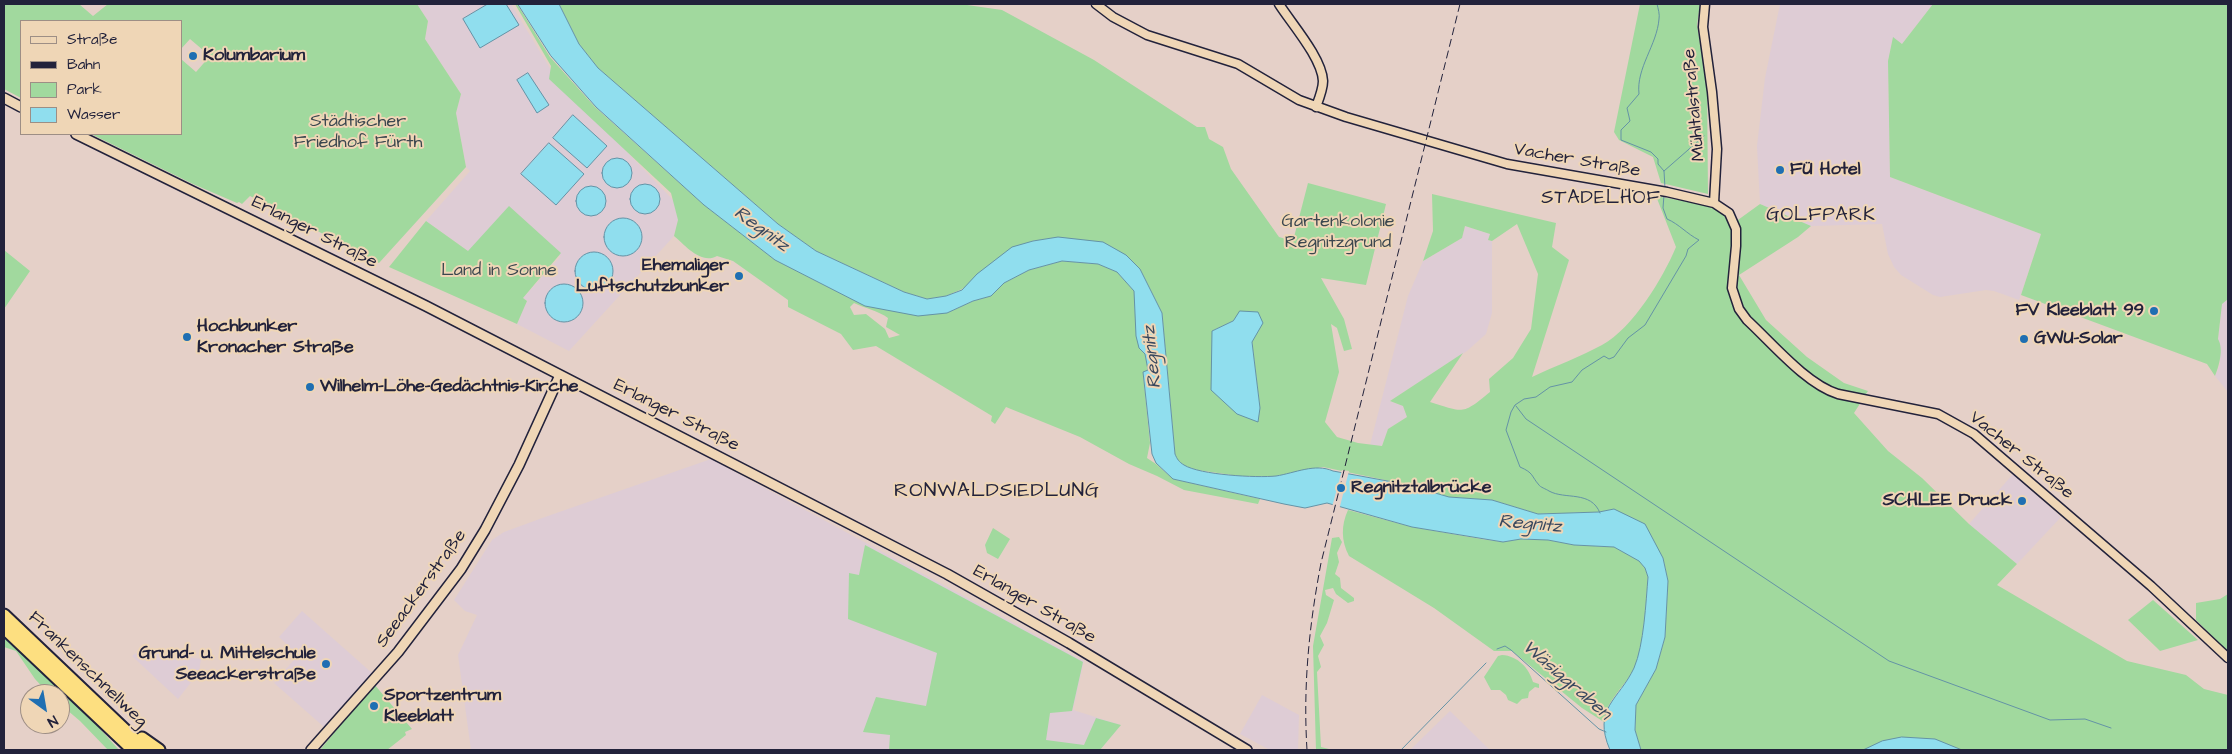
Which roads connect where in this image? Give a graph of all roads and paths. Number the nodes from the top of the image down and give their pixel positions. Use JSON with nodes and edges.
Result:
{"nodes":[{"id":1,"x":1096,"y":4,"type":"edge"},
{"id":2,"x":1279,"y":4,"type":"edge"},
{"id":3,"x":1705,"y":4,"type":"edge"},
{"id":4,"x":4,"y":98,"type":"edge"},
{"id":5,"x":20,"y":106,"type":"edge"},
{"id":6,"x":1316,"y":107,"type":"junction"},
{"id":7,"x":78,"y":135,"type":"edge"},
{"id":8,"x":1714,"y":203,"type":"junction"},
{"id":9,"x":560,"y":375,"type":"junction"},
{"id":10,"x":4,"y":615,"type":"edge"},
{"id":11,"x":4,"y":628,"type":"edge"},
{"id":12,"x":2228,"y":658,"type":"edge"},
{"id":13,"x":97,"y":718,"type":"junction"},
{"id":14,"x":115,"y":719,"type":"junction"},
{"id":15,"x":123,"y":750,"type":"edge"},
{"id":16,"x":133,"y":750,"type":"edge"},
{"id":17,"x":146,"y":750,"type":"edge"},
{"id":18,"x":159,"y":750,"type":"edge"},
{"id":19,"x":310,"y":750,"type":"edge"},
{"id":20,"x":1247,"y":750,"type":"edge"}],
"edges":[{"from":1,"to":6,"type":"street","name":"Vacher Straße"},
{"from":2,"to":6,"type":"street"},
{"from":3,"to":8,"type":"street","name":"Mühltalstraße"},
{"from":4,"to":5,"type":"main road"},
{"from":6,"to":8,"type":"street","name":"Vacher Straße"},
{"from":7,"to":9,"type":"main road","name":"Erlanger Straße"},
{"from":8,"to":12,"type":"street","name":"Vacher Straße"},
{"from":9,"to":19,"type":"main road","name":"Seeackerstraße"},
{"from":9,"to":20,"type":"main road","name":"Erlanger Straße"},
{"from":10,"to":14,"type":"highway","name":"Frankenschnellweg"},
{"from":11,"to":13,"type":"highway","name":"Frankenschnellweg"},
{"from":13,"to":15,"type":"highway"},
{"from":13,"to":16,"type":"highway","name":"Frankenschnellweg"},
{"from":14,"to":17,"type":"highway","name":"Frankenschnellweg"},
{"from":14,"to":18,"type":"highway"}]}
